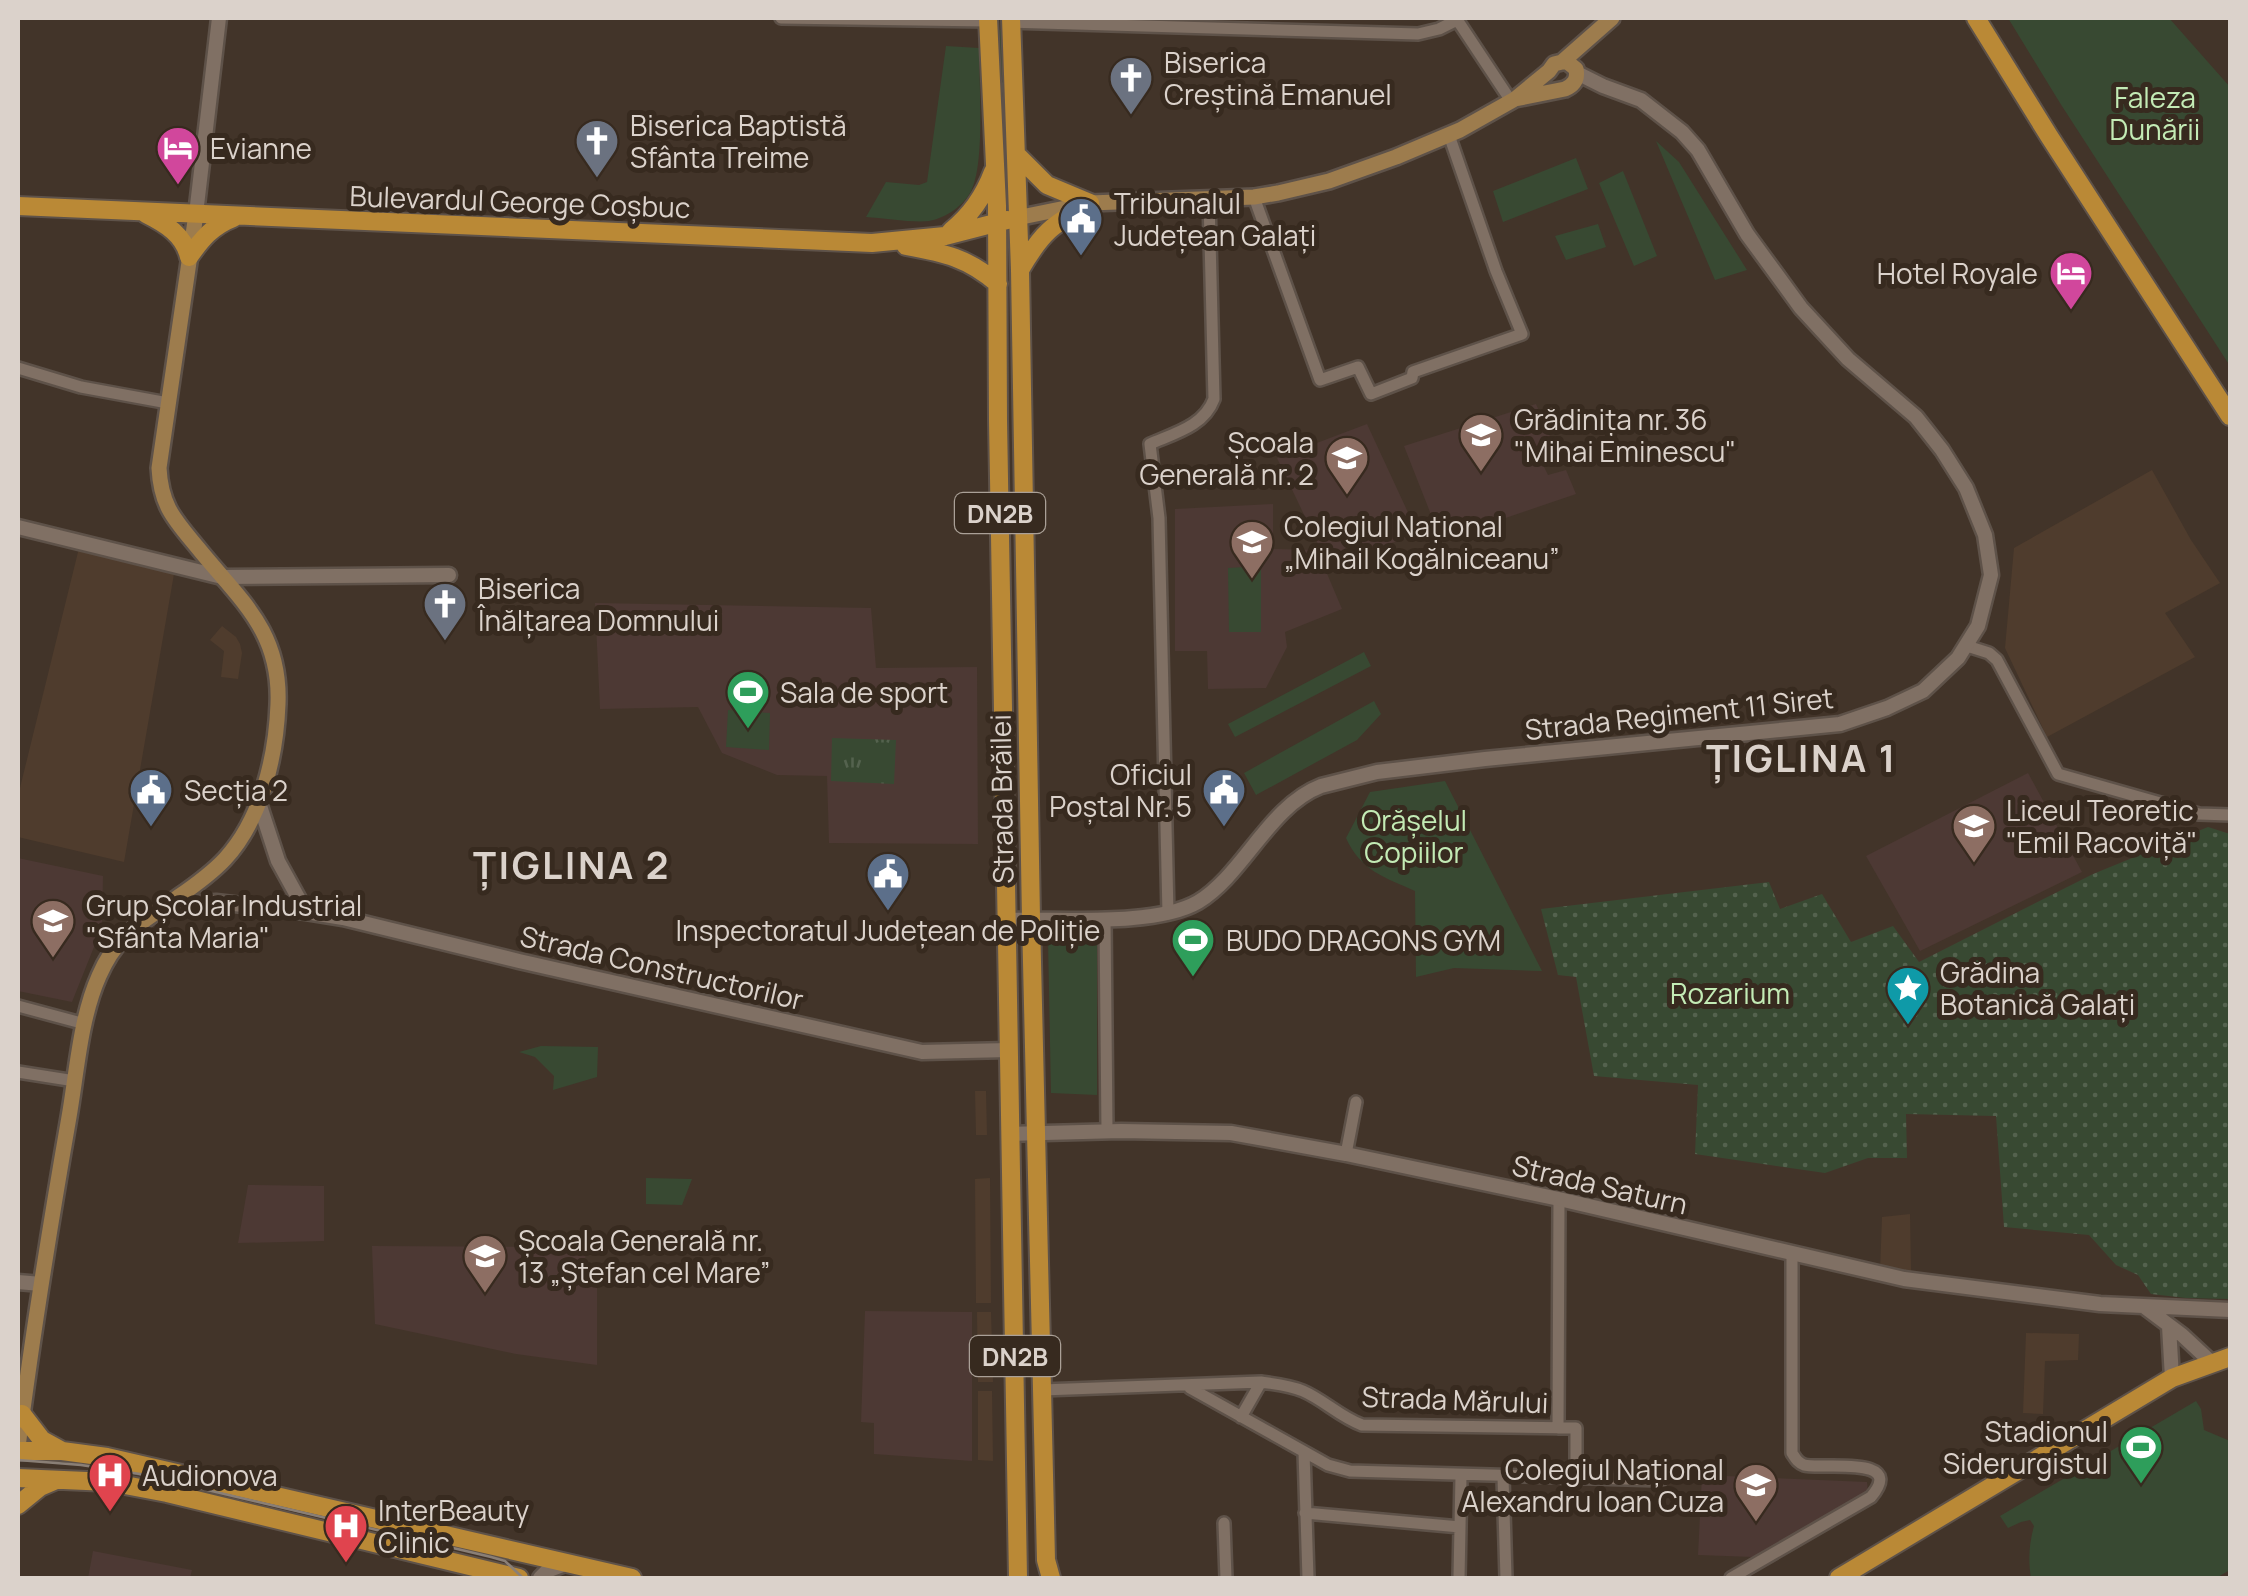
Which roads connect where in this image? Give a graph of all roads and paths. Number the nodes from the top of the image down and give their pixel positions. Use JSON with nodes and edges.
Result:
{"nodes":[{"id":1,"x":219,"y":18,"type":"edge"},
{"id":2,"x":781,"y":18,"type":"edge"},
{"id":3,"x":1612,"y":18,"type":"edge"},
{"id":4,"x":1976,"y":18,"type":"edge"},
{"id":5,"x":988,"y":19,"type":"edge"},
{"id":6,"x":1456,"y":19,"type":"edge"},
{"id":7,"x":1011,"y":20,"type":"edge"},
{"id":8,"x":1563,"y":75,"type":"junction"},
{"id":9,"x":1513,"y":100,"type":"junction"},
{"id":10,"x":1449,"y":135,"type":"junction"},
{"id":11,"x":1016,"y":154,"type":"junction"},
{"id":12,"x":995,"y":156,"type":"junction"},
{"id":13,"x":1254,"y":197,"type":"junction"},
{"id":14,"x":1209,"y":199,"type":"junction"},
{"id":15,"x":1090,"y":203,"type":"junction"},
{"id":16,"x":18,"y":206,"type":"edge"},
{"id":17,"x":142,"y":211,"type":"junction"},
{"id":18,"x":196,"y":214,"type":"junction"},
{"id":19,"x":236,"y":217,"type":"junction"},
{"id":20,"x":1017,"y":218,"type":"junction"},
{"id":21,"x":997,"y":223,"type":"junction"},
{"id":22,"x":945,"y":236,"type":"junction"},
{"id":23,"x":886,"y":244,"type":"junction"},
{"id":24,"x":189,"y":257,"type":"junction"},
{"id":25,"x":1020,"y":270,"type":"junction"},
{"id":26,"x":998,"y":284,"type":"junction"},
{"id":27,"x":18,"y":368,"type":"edge"},
{"id":28,"x":168,"y":403,"type":"junction"},
{"id":29,"x":2230,"y":416,"type":"edge"},
{"id":30,"x":18,"y":526,"type":"edge"},
{"id":31,"x":449,"y":574,"type":"dead end"},
{"id":32,"x":222,"y":577,"type":"junction"},
{"id":33,"x":1967,"y":646,"type":"junction"},
{"id":34,"x":259,"y":803,"type":"junction"},
{"id":35,"x":2230,"y":814,"type":"edge"},
{"id":36,"x":166,"y":905,"type":"junction"},
{"id":37,"x":306,"y":912,"type":"junction"},
{"id":38,"x":1168,"y":914,"type":"junction"},
{"id":39,"x":1105,"y":919,"type":"junction"},
{"id":40,"x":1006,"y":920,"type":"junction"},
{"id":41,"x":1031,"y":920,"type":"junction"},
{"id":42,"x":18,"y":1006,"type":"edge"},
{"id":43,"x":85,"y":1024,"type":"junction"},
{"id":44,"x":1008,"y":1050,"type":"junction"},
{"id":45,"x":18,"y":1072,"type":"edge"},
{"id":46,"x":75,"y":1081,"type":"junction"},
{"id":47,"x":1356,"y":1102,"type":"dead end"},
{"id":48,"x":1107,"y":1131,"type":"junction"},
{"id":49,"x":1037,"y":1133,"type":"junction"},
{"id":50,"x":1011,"y":1134,"type":"junction"},
{"id":51,"x":1346,"y":1154,"type":"junction"},
{"id":52,"x":1559,"y":1198,"type":"junction"},
{"id":53,"x":1792,"y":1254,"type":"junction"},
{"id":54,"x":18,"y":1282,"type":"edge"},
{"id":55,"x":41,"y":1284,"type":"junction"},
{"id":56,"x":2146,"y":1308,"type":"junction"},
{"id":57,"x":2230,"y":1310,"type":"edge"},
{"id":58,"x":2169,"y":1326,"type":"junction"},
{"id":59,"x":2230,"y":1358,"type":"edge"},
{"id":60,"x":2211,"y":1362,"type":"junction"},
{"id":61,"x":2172,"y":1378,"type":"junction"},
{"id":62,"x":1261,"y":1382,"type":"junction"},
{"id":63,"x":1186,"y":1386,"type":"junction"},
{"id":64,"x":1042,"y":1390,"type":"junction"},
{"id":65,"x":20,"y":1417,"type":"edge"},
{"id":66,"x":1241,"y":1417,"type":"junction"},
{"id":67,"x":1558,"y":1428,"type":"junction"},
{"id":68,"x":18,"y":1449,"type":"edge"},
{"id":69,"x":62,"y":1451,"type":"junction"},
{"id":70,"x":1304,"y":1452,"type":"junction"},
{"id":71,"x":1461,"y":1476,"type":"junction"},
{"id":72,"x":1503,"y":1477,"type":"junction"},
{"id":73,"x":18,"y":1478,"type":"edge"},
{"id":74,"x":1576,"y":1478,"type":"junction"},
{"id":75,"x":60,"y":1479,"type":"junction"},
{"id":76,"x":1662,"y":1480,"type":"dead end"},
{"id":77,"x":18,"y":1505,"type":"edge"},
{"id":78,"x":1305,"y":1513,"type":"junction"},
{"id":79,"x":1224,"y":1523,"type":"dead end"},
{"id":80,"x":1460,"y":1527,"type":"junction"},
{"id":81,"x":565,"y":1564,"type":"junction"},
{"id":82,"x":518,"y":1578,"type":"edge"},
{"id":83,"x":540,"y":1578,"type":"edge"},
{"id":84,"x":632,"y":1578,"type":"edge"},
{"id":85,"x":1018,"y":1578,"type":"edge"},
{"id":86,"x":1051,"y":1578,"type":"edge"},
{"id":87,"x":1226,"y":1578,"type":"edge"},
{"id":88,"x":1308,"y":1578,"type":"edge"},
{"id":89,"x":1459,"y":1578,"type":"edge"},
{"id":90,"x":1506,"y":1578,"type":"edge"},
{"id":91,"x":1731,"y":1578,"type":"edge"},
{"id":92,"x":1839,"y":1578,"type":"edge"}],
"edges":[{"from":1,"to":18,"type":"street"},
{"from":2,"to":5,"type":"street"},
{"from":3,"to":8,"type":"main road"},
{"from":4,"to":29,"type":"main road"},
{"from":5,"to":12,"type":"main road","name":"Strada Brăilei"},
{"from":6,"to":7,"type":"street"},
{"from":6,"to":9,"type":"street"},
{"from":7,"to":11,"type":"main road","name":"Strada Brăilei"},
{"from":8,"to":9,"type":"main road"},
{"from":8,"to":33,"type":"street","name":"Strada Regiment 11 Siret"},
{"from":9,"to":10,"type":"main road"},
{"from":10,"to":13,"type":"main road"},
{"from":10,"to":13,"type":"street"},
{"from":11,"to":15,"type":"main road"},
{"from":11,"to":20,"type":"main road","name":"Strada Brăilei"},
{"from":12,"to":21,"type":"main road","name":"Strada Brăilei"},
{"from":12,"to":22,"type":"main road"},
{"from":13,"to":14,"type":"main road"},
{"from":14,"to":15,"type":"main road"},
{"from":14,"to":38,"type":"street"},
{"from":15,"to":20,"type":"main road"},
{"from":15,"to":25,"type":"main road"},
{"from":16,"to":17,"type":"main road","name":"Bulevardul George Coșbuc"},
{"from":17,"to":18,"type":"main road","name":"Bulevardul George Coșbuc"},
{"from":17,"to":24,"type":"main road"},
{"from":18,"to":19,"type":"main road","name":"Bulevardul George Coșbuc"},
{"from":18,"to":24,"type":"main road"},
{"from":19,"to":23,"type":"main road","name":"Bulevardul George Coșbuc"},
{"from":19,"to":24,"type":"main road"},
{"from":20,"to":21,"type":"main road","name":"Bulevardul George Coșbuc"},
{"from":20,"to":25,"type":"main road","name":"Strada Brăilei","number":"DN2B"},
{"from":21,"to":22,"type":"main road","name":"Bulevardul George Coșbuc"},
{"from":21,"to":26,"type":"main road","name":"Strada Brăilei","number":"DN2B"},
{"from":22,"to":23,"type":"main road","name":"Bulevardul George Coșbuc"},
{"from":23,"to":26,"type":"main road"},
{"from":24,"to":28,"type":"main road"},
{"from":25,"to":41,"type":"main road","name":"Strada Brăilei","number":"DN2B"},
{"from":26,"to":40,"type":"main road","name":"Strada Brăilei","number":"DN2B"},
{"from":27,"to":28,"type":"street"},
{"from":28,"to":32,"type":"main road"},
{"from":30,"to":32,"type":"street"},
{"from":31,"to":32,"type":"street"},
{"from":32,"to":34,"type":"main road"},
{"from":33,"to":35,"type":"street"},
{"from":33,"to":38,"type":"street","name":"Strada Regiment 11 Siret"},
{"from":34,"to":36,"type":"main road"},
{"from":34,"to":37,"type":"street"},
{"from":36,"to":37,"type":"street","name":"Strada Constructorilor"},
{"from":36,"to":43,"type":"main road"},
{"from":37,"to":44,"type":"street","name":"Strada Constructorilor"},
{"from":38,"to":39,"type":"street","name":"Strada Regiment 11 Siret"},
{"from":39,"to":41,"type":"street","name":"Strada Regiment 11 Siret"},
{"from":39,"to":48,"type":"street"},
{"from":40,"to":41,"type":"street","name":"Strada Regiment 11 Siret"},
{"from":40,"to":44,"type":"main road","name":"Strada Brăilei","number":"DN2B"},
{"from":41,"to":49,"type":"main road","name":"Strada Brăilei","number":"DN2B"},
{"from":42,"to":43,"type":"street"},
{"from":43,"to":46,"type":"main road"},
{"from":44,"to":50,"type":"main road","name":"Strada Brăilei","number":"DN2B"},
{"from":45,"to":46,"type":"street"},
{"from":46,"to":55,"type":"main road"},
{"from":47,"to":51,"type":"street"},
{"from":48,"to":49,"type":"street","name":"Strada Saturn"},
{"from":48,"to":51,"type":"street","name":"Strada Saturn"},
{"from":49,"to":50,"type":"street","name":"Strada Saturn"},
{"from":49,"to":64,"type":"main road","name":"Strada Brăilei","number":"DN2B"},
{"from":50,"to":85,"type":"main road","name":"Strada Brăilei","number":"DN2B"},
{"from":51,"to":52,"type":"street","name":"Strada Saturn"},
{"from":52,"to":53,"type":"street","name":"Strada Saturn"},
{"from":52,"to":67,"type":"street"},
{"from":53,"to":56,"type":"street","name":"Strada Saturn"},
{"from":53,"to":91,"type":"street"},
{"from":54,"to":55,"type":"street"},
{"from":55,"to":65,"type":"main road"},
{"from":56,"to":57,"type":"street","name":"Strada Saturn"},
{"from":56,"to":58,"type":"street"},
{"from":58,"to":60,"type":"street"},
{"from":58,"to":61,"type":"street"},
{"from":59,"to":60,"type":"main road"},
{"from":60,"to":61,"type":"main road"},
{"from":61,"to":92,"type":"main road"},
{"from":62,"to":63,"type":"street","name":"Strada Mărului"},
{"from":62,"to":66,"type":"street"},
{"from":62,"to":67,"type":"street","name":"Strada Mărului"},
{"from":63,"to":64,"type":"street","name":"Strada Mărului"},
{"from":63,"to":66,"type":"street"},
{"from":64,"to":86,"type":"main road","name":"Strada Brăilei","number":"DN2B"},
{"from":65,"to":68,"type":"main road"},
{"from":65,"to":69,"type":"main road"},
{"from":66,"to":70,"type":"street"},
{"from":67,"to":74,"type":"street","name":"Strada Mărului"},
{"from":68,"to":69,"type":"main road"},
{"from":69,"to":81,"type":"main road"},
{"from":70,"to":71,"type":"street"},
{"from":70,"to":78,"type":"street"},
{"from":71,"to":72,"type":"street"},
{"from":71,"to":80,"type":"street"},
{"from":72,"to":74,"type":"street"},
{"from":72,"to":90,"type":"street"},
{"from":73,"to":75,"type":"main road"},
{"from":74,"to":76,"type":"street"},
{"from":75,"to":77,"type":"main road"},
{"from":75,"to":82,"type":"main road"},
{"from":78,"to":80,"type":"street"},
{"from":78,"to":88,"type":"street"},
{"from":79,"to":87,"type":"street"},
{"from":80,"to":89,"type":"street"},
{"from":81,"to":83,"type":"street"},
{"from":81,"to":84,"type":"main road"}]}
